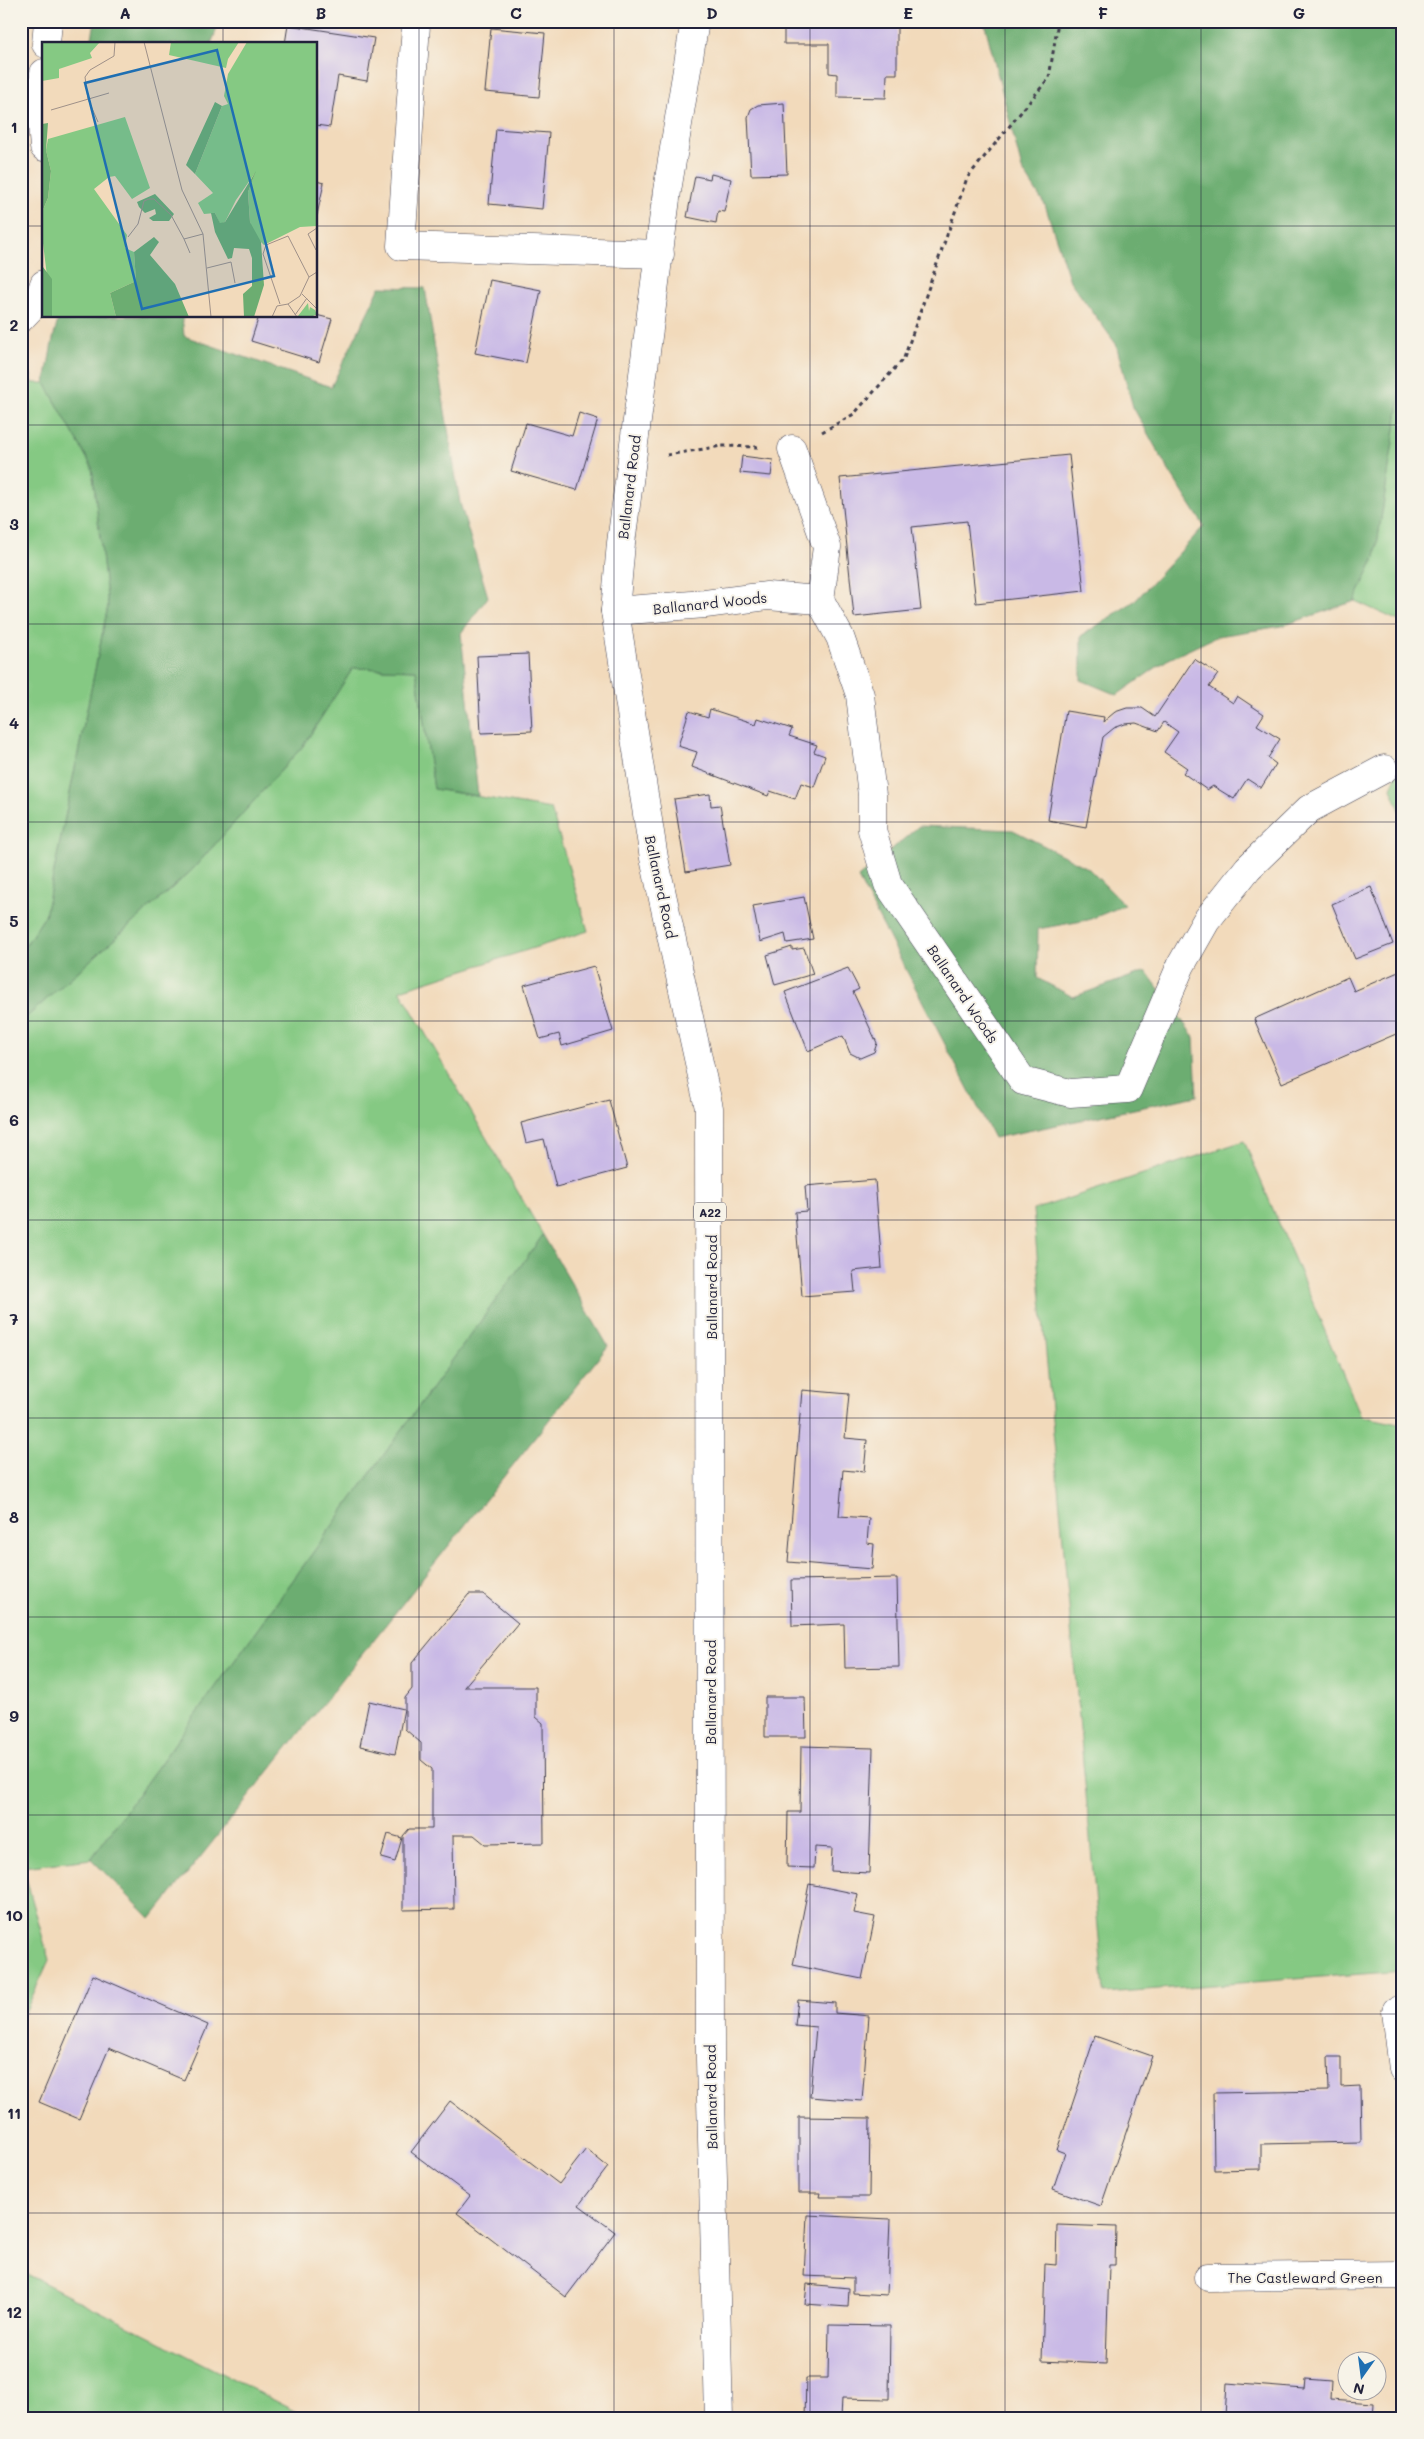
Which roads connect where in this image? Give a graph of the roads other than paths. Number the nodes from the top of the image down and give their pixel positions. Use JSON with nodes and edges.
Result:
{"nodes":[{"id":1,"x":48,"y":21,"type":"edge"},
{"id":2,"x":695,"y":21,"type":"edge"},
{"id":3,"x":416,"y":25,"type":"dead end"},
{"id":4,"x":46,"y":42,"type":"edge"},
{"id":5,"x":42,"y":101,"type":"edge"},
{"id":6,"x":42,"y":125,"type":"edge"},
{"id":7,"x":660,"y":254,"type":"junction"},
{"id":8,"x":42,"y":290,"type":"edge"},
{"id":9,"x":21,"y":318,"type":"edge"},
{"id":10,"x":792,"y":448,"type":"road end"},
{"id":11,"x":820,"y":600,"type":"junction"},
{"id":12,"x":615,"y":611,"type":"junction"},
{"id":13,"x":1384,"y":769,"type":"dead end"},
{"id":14,"x":1396,"y":2011,"type":"dead end"},
{"id":15,"x":1403,"y":2069,"type":"edge"},
{"id":16,"x":1403,"y":2275,"type":"edge"},
{"id":17,"x":1208,"y":2277,"type":"dead end"},
{"id":18,"x":719,"y":2418,"type":"edge"}],
"edges":[{"from":1,"to":4,"type":"main road"},
{"from":2,"to":7,"type":"main road","name":"Ballanard Road","number":"A22"},
{"from":3,"to":7,"type":"main road"},
{"from":5,"to":6,"type":"main road"},
{"from":7,"to":12,"type":"main road","name":"Ballanard Road","number":"A22"},
{"from":8,"to":9,"type":"main road"},
{"from":10,"to":11,"type":"main road"},
{"from":11,"to":12,"type":"main road","name":"Ballanard Woods"},
{"from":11,"to":13,"type":"main road","name":"Ballanard Woods"},
{"from":12,"to":18,"type":"main road","name":"Ballanard Road","number":"A22"},
{"from":14,"to":15,"type":"main road"},
{"from":16,"to":17,"type":"main road","name":"The Castleward Green"}]}
